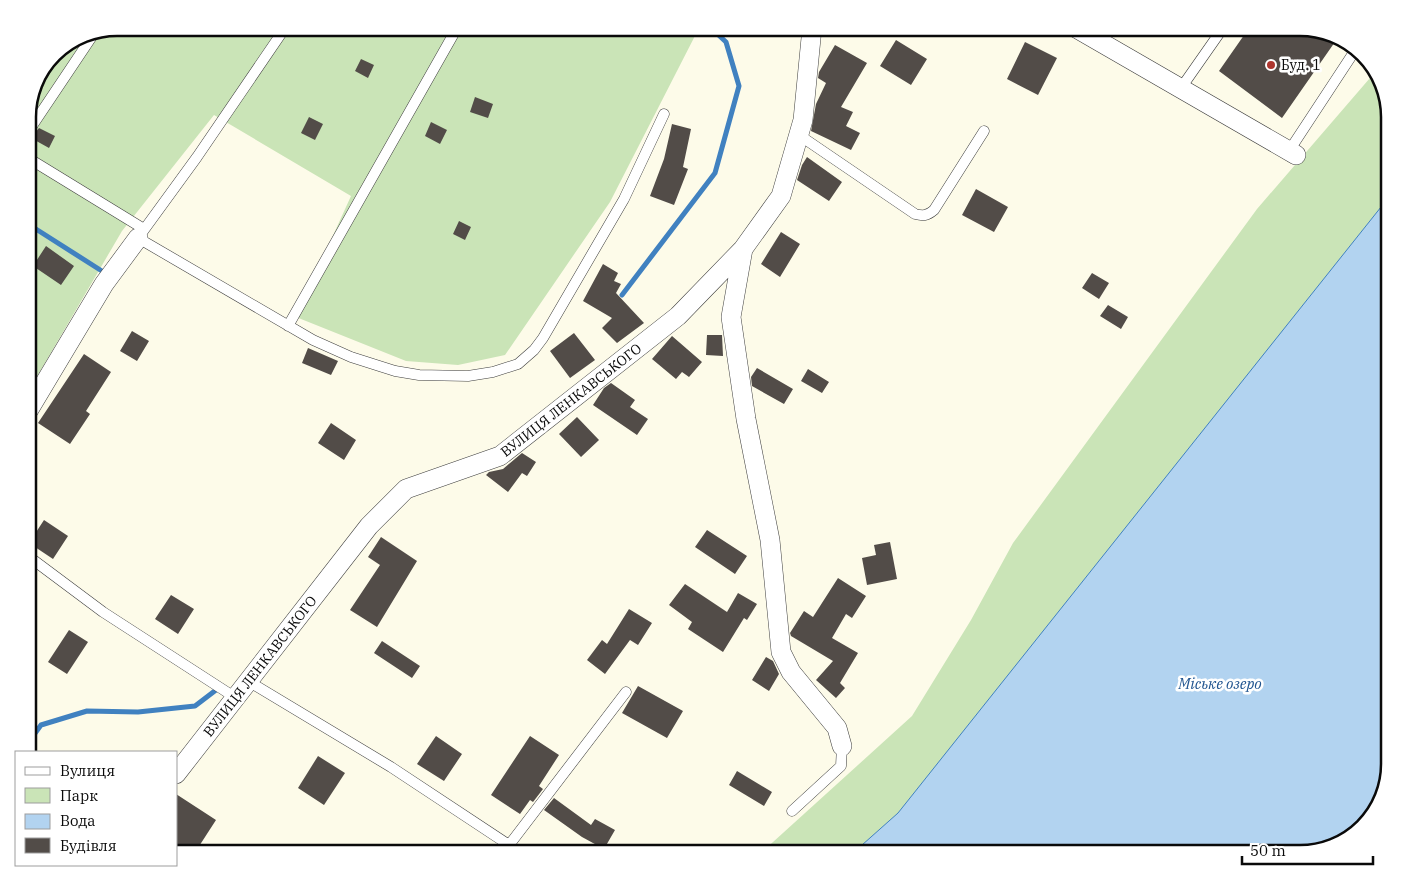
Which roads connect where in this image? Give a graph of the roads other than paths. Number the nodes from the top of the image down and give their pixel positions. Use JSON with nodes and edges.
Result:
{"nodes":[{"id":1,"x":279,"y":36,"type":"edge"},
{"id":2,"x":453,"y":36,"type":"edge"},
{"id":3,"x":811,"y":36,"type":"edge"},
{"id":4,"x":1090,"y":36,"type":"edge"},
{"id":5,"x":1218,"y":36,"type":"edge"},
{"id":6,"x":89,"y":41,"type":"edge"},
{"id":7,"x":1352,"y":56,"type":"edge"},
{"id":8,"x":1182,"y":88,"type":"junction"},
{"id":9,"x":664,"y":114,"type":"dead end"},
{"id":10,"x":36,"y":120,"type":"edge"},
{"id":11,"x":984,"y":131,"type":"dead end"},
{"id":12,"x":799,"y":134,"type":"junction"},
{"id":13,"x":1293,"y":153,"type":"joint"},
{"id":14,"x":36,"y":163,"type":"edge"},
{"id":15,"x":141,"y":234,"type":"junction"},
{"id":16,"x":743,"y":249,"type":"junction"},
{"id":17,"x":288,"y":326,"type":"junction"},
{"id":18,"x":36,"y":398,"type":"edge"},
{"id":19,"x":36,"y":562,"type":"edge"},
{"id":20,"x":248,"y":681,"type":"junction"},
{"id":21,"x":626,"y":692,"type":"dead end"},
{"id":22,"x":236,"y":698,"type":"junction"},
{"id":23,"x":842,"y":746,"type":"joint"},
{"id":24,"x":178,"y":771,"type":"edge"},
{"id":25,"x":792,"y":810,"type":"dead end"},
{"id":26,"x":500,"y":845,"type":"edge"},
{"id":27,"x":509,"y":845,"type":"edge"}],
"edges":[{"from":1,"to":15,"type":"lane"},
{"from":2,"to":17,"type":"lane"},
{"from":3,"to":12,"type":"street","name":"ВУЛИЦЯ ЛЕНКАВСЬКОГО"},
{"from":4,"to":8,"type":"street"},
{"from":5,"to":8,"type":"lane"},
{"from":6,"to":10,"type":"lane"},
{"from":7,"to":13,"type":"lane"},
{"from":8,"to":13,"type":"street"},
{"from":9,"to":17,"type":"lane"},
{"from":11,"to":12,"type":"lane"},
{"from":12,"to":16,"type":"street","name":"ВУЛИЦЯ ЛЕНКАВСЬКОГО"},
{"from":14,"to":15,"type":"lane"},
{"from":15,"to":17,"type":"lane"},
{"from":15,"to":18,"type":"street"},
{"from":16,"to":20,"type":"street","name":"ВУЛИЦЯ ЛЕНКАВСЬКОГО"},
{"from":16,"to":23,"type":"street"},
{"from":19,"to":22,"type":"lane"},
{"from":20,"to":22,"type":"street","name":"ВУЛИЦЯ ЛЕНКАВСЬКОГО"},
{"from":20,"to":26,"type":"lane"},
{"from":21,"to":27,"type":"lane"},
{"from":22,"to":24,"type":"street","name":"ВУЛИЦЯ ЛЕНКАВСЬКОГО"},
{"from":23,"to":25,"type":"lane"}]}
